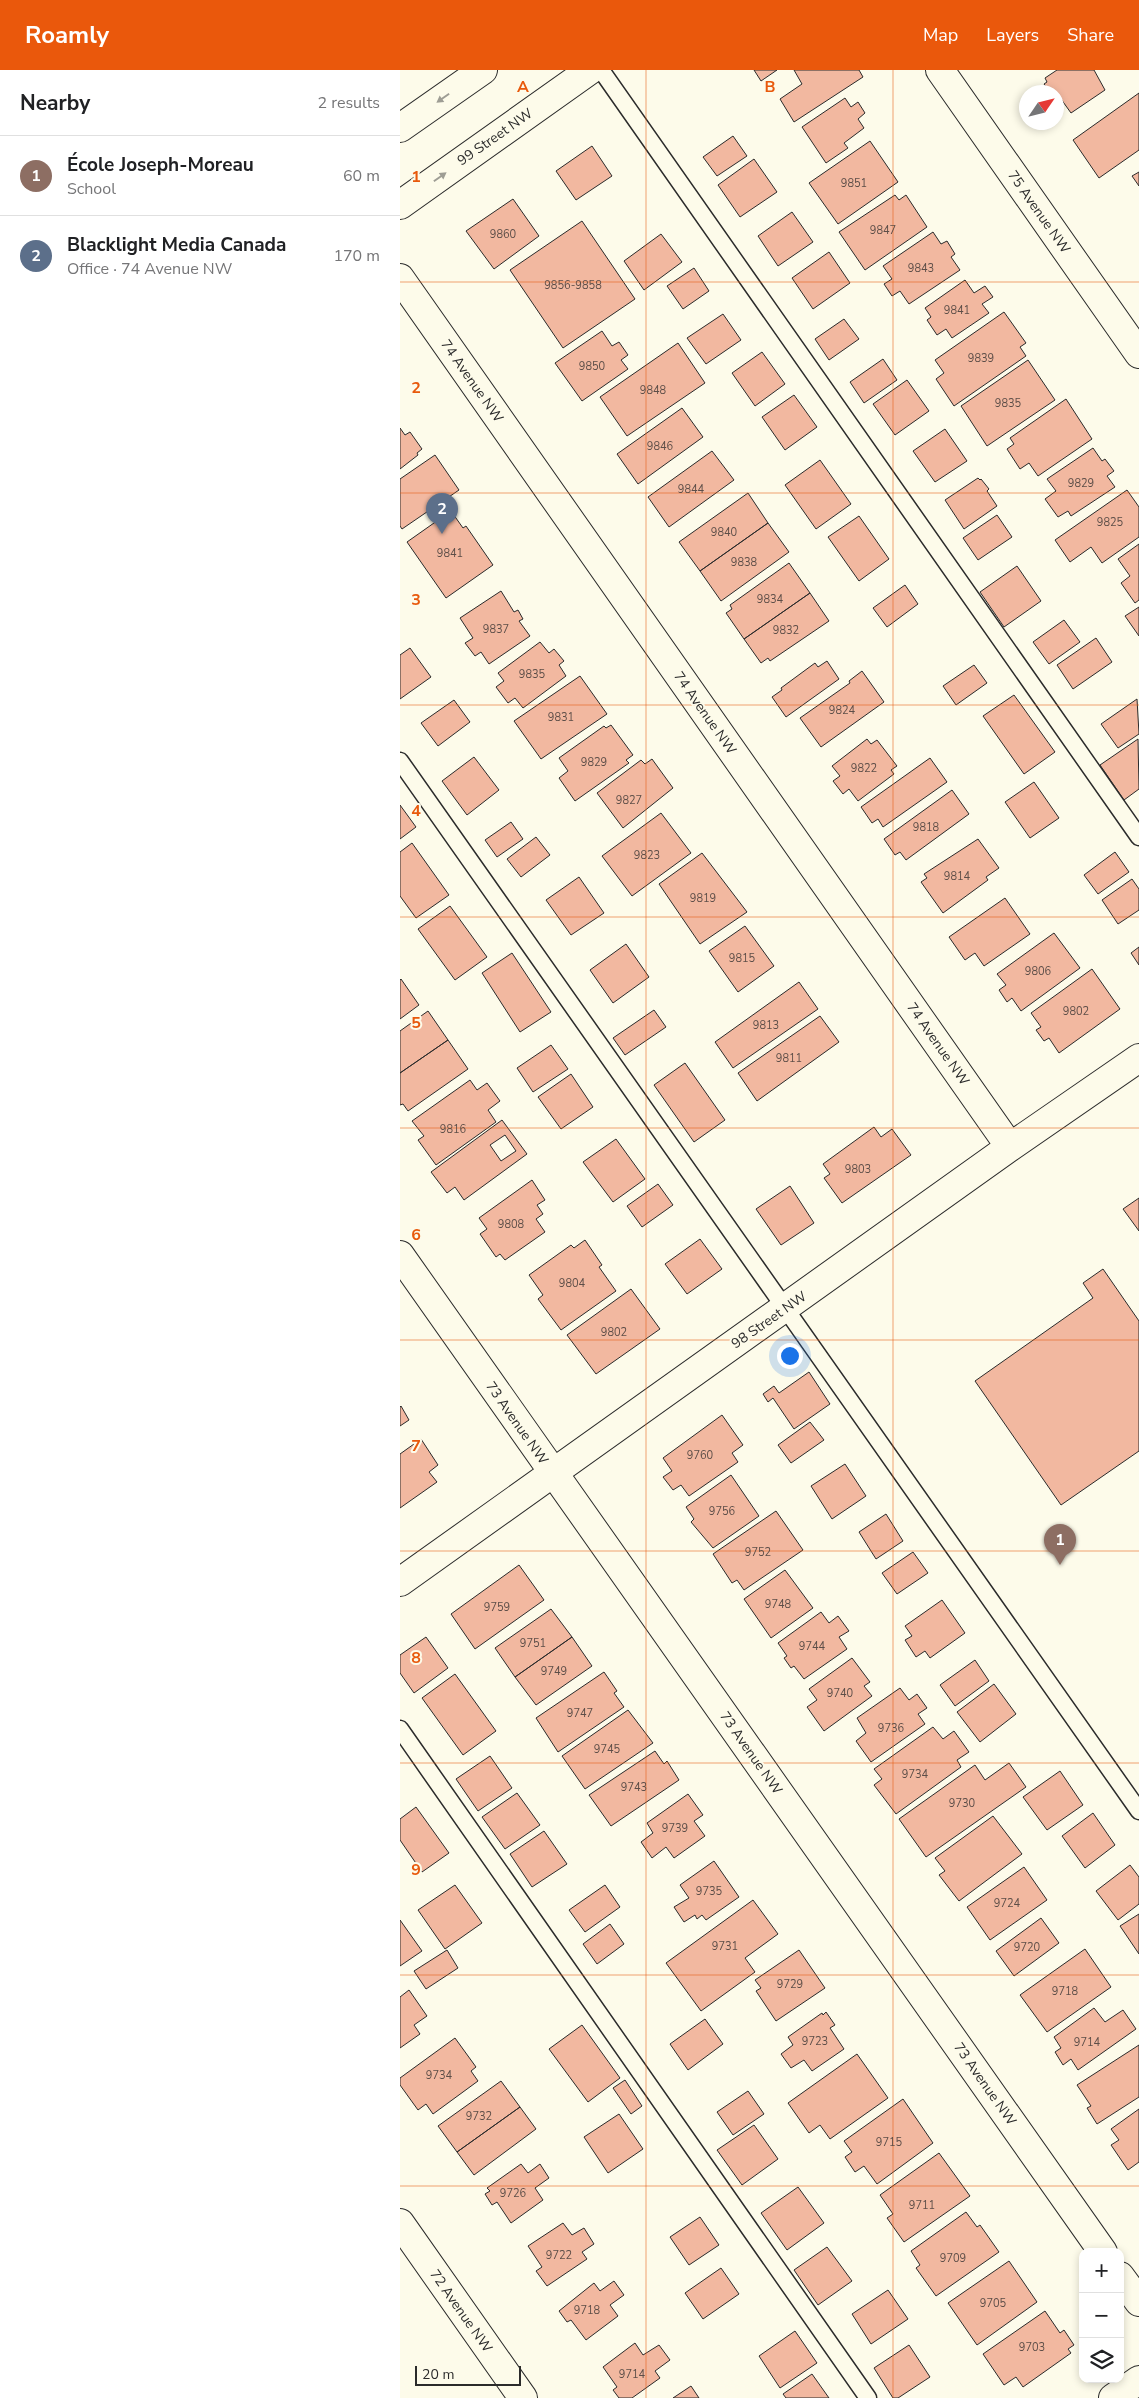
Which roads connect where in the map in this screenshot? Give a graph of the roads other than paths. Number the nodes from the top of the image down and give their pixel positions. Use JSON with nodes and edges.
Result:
{"nodes":[{"id":1,"x":483,"y":70,"type":"edge"},
{"id":2,"x":590,"y":70,"type":"edge"},
{"id":3,"x":601,"y":70,"type":"edge"},
{"id":4,"x":940,"y":70,"type":"edge"},
{"id":5,"x":400,"y":128,"type":"edge"},
{"id":6,"x":400,"y":205,"type":"edge"},
{"id":7,"x":400,"y":278,"type":"edge"},
{"id":8,"x":1139,"y":354,"type":"edge"},
{"id":9,"x":400,"y":761,"type":"edge"},
{"id":10,"x":1139,"y":837,"type":"edge"},
{"id":11,"x":1139,"y":1058,"type":"edge"},
{"id":12,"x":1010,"y":1147,"type":"junction"},
{"id":13,"x":400,"y":1255,"type":"edge"},
{"id":14,"x":786,"y":1308,"type":"junction"},
{"id":15,"x":553,"y":1474,"type":"junction"},
{"id":16,"x":400,"y":1582,"type":"edge"},
{"id":17,"x":400,"y":1729,"type":"edge"},
{"id":18,"x":1139,"y":1811,"type":"edge"},
{"id":19,"x":400,"y":2223,"type":"edge"},
{"id":20,"x":1100,"y":2248,"type":"edge"},
{"id":21,"x":1124,"y":2281,"type":"edge"},
{"id":22,"x":1139,"y":2302,"type":"edge"},
{"id":23,"x":1139,"y":2380,"type":"edge"},
{"id":24,"x":523,"y":2398,"type":"edge"},
{"id":25,"x":868,"y":2398,"type":"edge"},
{"id":26,"x":1113,"y":2398,"type":"edge"}],
"edges":[{"from":1,"to":5,"type":"street","one_way":true},
{"from":6,"to":2,"type":"street","name":"99 Street NW","one_way":true},
{"from":3,"to":10,"type":"lane"},
{"from":4,"to":8,"type":"street","name":"75 Avenue NW"},
{"from":7,"to":12,"type":"street","name":"74 Avenue NW"},
{"from":9,"to":14,"type":"lane"},
{"from":11,"to":12,"type":"street","name":"98 Street NW"},
{"from":12,"to":14,"type":"street","name":"98 Street NW"},
{"from":13,"to":15,"type":"street","name":"73 Avenue NW"},
{"from":14,"to":15,"type":"street","name":"98 Street NW"},
{"from":14,"to":18,"type":"lane"},
{"from":15,"to":16,"type":"street","name":"98 Street NW"},
{"from":15,"to":20,"type":"street","name":"73 Avenue NW"},
{"from":17,"to":25,"type":"lane"},
{"from":19,"to":24,"type":"street","name":"72 Avenue NW"},
{"from":21,"to":22,"type":"street"},
{"from":23,"to":26,"type":"street"}]}
